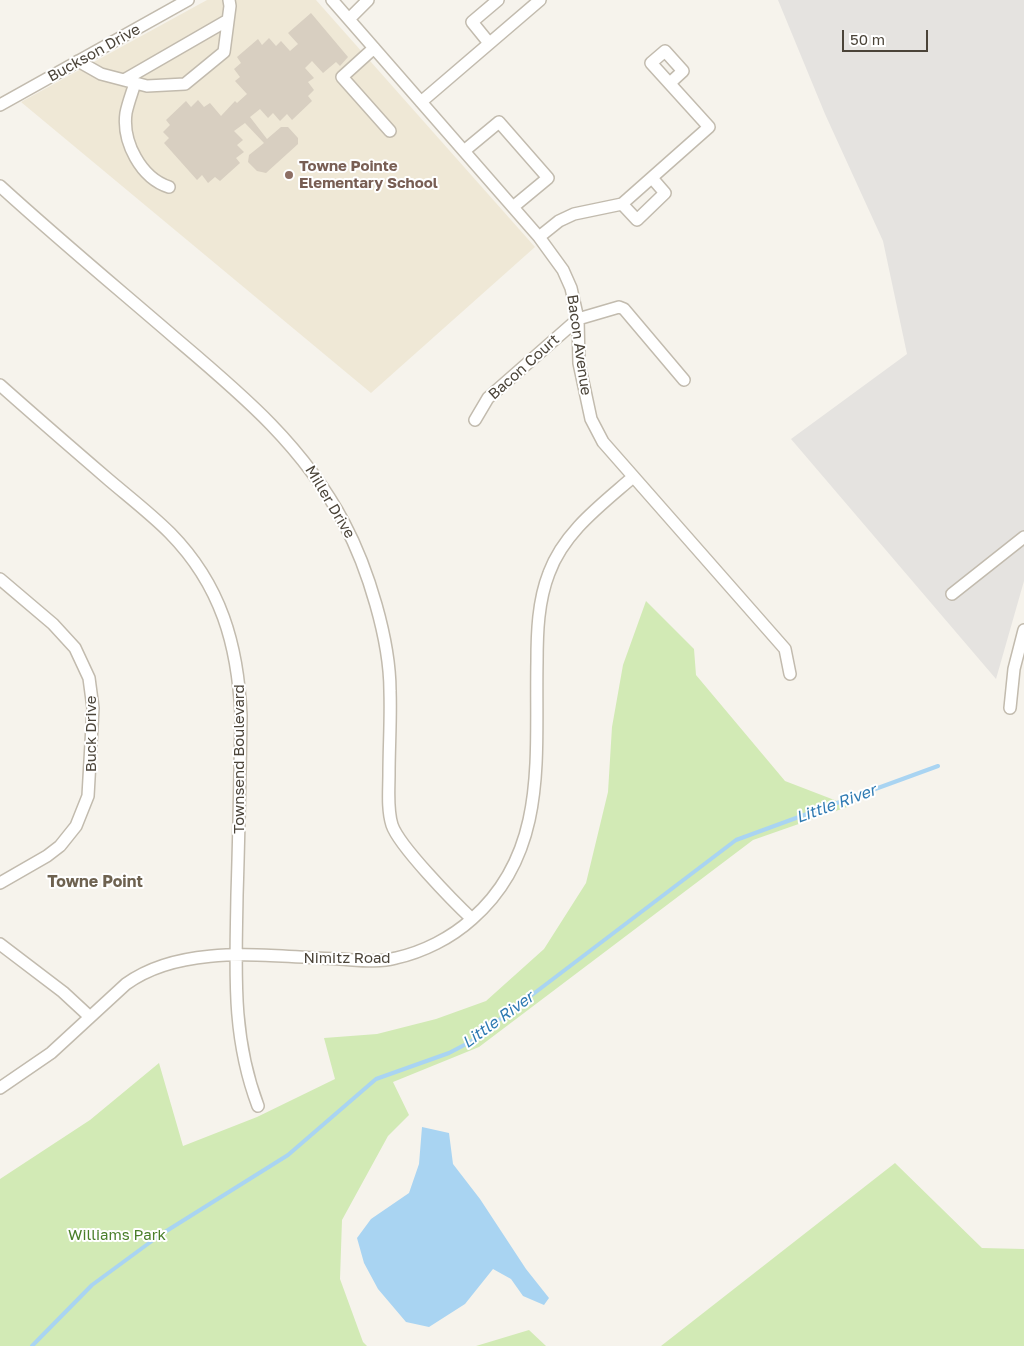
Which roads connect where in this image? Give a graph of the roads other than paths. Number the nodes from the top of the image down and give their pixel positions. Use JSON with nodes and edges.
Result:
{"nodes":[{"id":1,"x":188,"y":0,"type":"edge"},
{"id":2,"x":229,"y":0,"type":"edge"},
{"id":3,"x":332,"y":0,"type":"edge"},
{"id":4,"x":368,"y":0,"type":"edge"},
{"id":5,"x":498,"y":0,"type":"edge"},
{"id":6,"x":540,"y":0,"type":"edge"},
{"id":7,"x":349,"y":19,"type":"junction"},
{"id":8,"x":228,"y":20,"type":"junction"},
{"id":9,"x":489,"y":44,"type":"junction"},
{"id":10,"x":374,"y":48,"type":"junction"},
{"id":11,"x":78,"y":62,"type":"junction"},
{"id":12,"x":130,"y":82,"type":"junction"},
{"id":13,"x":670,"y":83,"type":"dead end"},
{"id":14,"x":421,"y":102,"type":"junction"},
{"id":15,"x":0,"y":105,"type":"edge"},
{"id":16,"x":390,"y":131,"type":"dead end"},
{"id":17,"x":464,"y":151,"type":"junction"},
{"id":18,"x":652,"y":178,"type":"junction"},
{"id":19,"x":0,"y":186,"type":"edge"},
{"id":20,"x":169,"y":188,"type":"dead end"},
{"id":21,"x":622,"y":204,"type":"junction"},
{"id":22,"x":513,"y":207,"type":"junction"},
{"id":23,"x":539,"y":237,"type":"junction"},
{"id":24,"x":578,"y":319,"type":"junction"},
{"id":25,"x":684,"y":380,"type":"dead end"},
{"id":26,"x":0,"y":385,"type":"edge"},
{"id":27,"x":475,"y":420,"type":"dead end"},
{"id":28,"x":633,"y":477,"type":"junction"},
{"id":29,"x":1024,"y":537,"type":"edge"},
{"id":30,"x":0,"y":579,"type":"edge"},
{"id":31,"x":952,"y":594,"type":"dead end"},
{"id":32,"x":1024,"y":630,"type":"edge"},
{"id":33,"x":790,"y":674,"type":"dead end"},
{"id":34,"x":1010,"y":708,"type":"dead end"},
{"id":35,"x":0,"y":883,"type":"edge"},
{"id":36,"x":472,"y":919,"type":"junction"},
{"id":37,"x":0,"y":944,"type":"edge"},
{"id":38,"x":236,"y":956,"type":"junction"},
{"id":39,"x":90,"y":1017,"type":"junction"},
{"id":40,"x":0,"y":1088,"type":"edge"},
{"id":41,"x":258,"y":1106,"type":"dead end"}],
"edges":[{"from":1,"to":11,"type":"street","name":"Buckson Drive"},
{"from":2,"to":8,"type":"street"},
{"from":3,"to":7,"type":"street","name":"Bacon Avenue"},
{"from":4,"to":7,"type":"street"},
{"from":5,"to":9,"type":"street"},
{"from":6,"to":9,"type":"street"},
{"from":7,"to":10,"type":"street","name":"Bacon Avenue"},
{"from":8,"to":12,"type":"street"},
{"from":8,"to":12,"type":"street"},
{"from":9,"to":14,"type":"street"},
{"from":10,"to":14,"type":"street","name":"Bacon Avenue"},
{"from":10,"to":16,"type":"street"},
{"from":11,"to":12,"type":"street"},
{"from":11,"to":15,"type":"street","name":"Buckson Drive"},
{"from":12,"to":20,"type":"street"},
{"from":13,"to":18,"type":"street"},
{"from":14,"to":17,"type":"street","name":"Bacon Avenue"},
{"from":17,"to":22,"type":"street","name":"Bacon Avenue"},
{"from":17,"to":22,"type":"street"},
{"from":18,"to":21,"type":"street"},
{"from":18,"to":21,"type":"street"},
{"from":19,"to":36,"type":"street","name":"Miller Drive"},
{"from":21,"to":23,"type":"street"},
{"from":22,"to":23,"type":"street","name":"Bacon Avenue"},
{"from":23,"to":24,"type":"street","name":"Bacon Avenue"},
{"from":24,"to":25,"type":"street"},
{"from":24,"to":27,"type":"street","name":"Bacon Court"},
{"from":24,"to":28,"type":"street","name":"Bacon Avenue"},
{"from":26,"to":38,"type":"street","name":"Townsend Boulevard"},
{"from":28,"to":33,"type":"street","name":"Bacon Avenue"},
{"from":28,"to":36,"type":"street","name":"Nimitz Road"},
{"from":29,"to":31,"type":"street"},
{"from":30,"to":35,"type":"street","name":"Buck Drive"},
{"from":32,"to":34,"type":"street"},
{"from":36,"to":38,"type":"street","name":"Nimitz Road"},
{"from":37,"to":39,"type":"street"},
{"from":38,"to":39,"type":"street","name":"Nimitz Road"},
{"from":38,"to":41,"type":"street","name":"Townsend Boulevard"},
{"from":39,"to":40,"type":"street","name":"Nimitz Road"}]}
